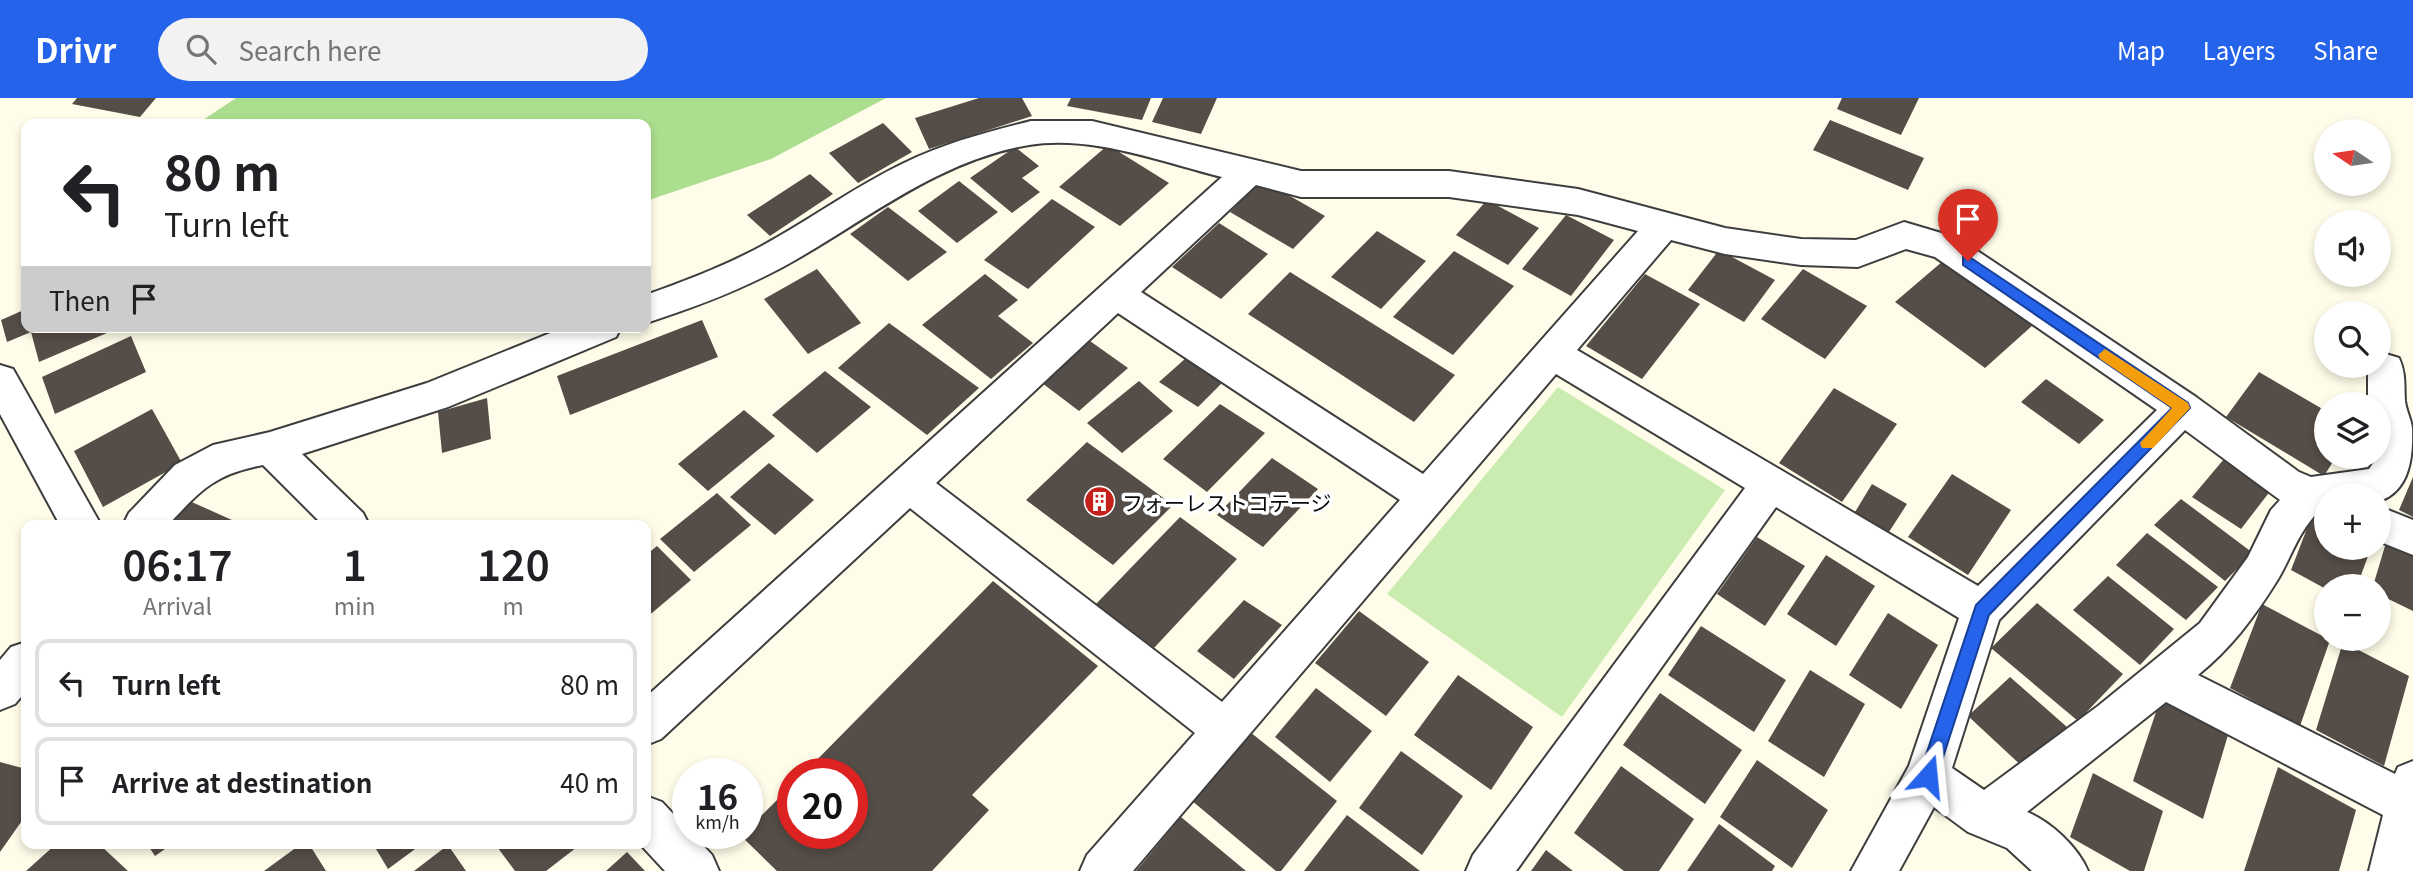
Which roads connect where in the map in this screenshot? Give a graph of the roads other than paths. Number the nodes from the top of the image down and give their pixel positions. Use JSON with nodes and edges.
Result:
{"nodes":[{"id":1,"x":1248,"y":173,"type":"junction"},
{"id":2,"x":1664,"y":224,"type":"junction"},
{"id":3,"x":1115,"y":293,"type":"junction"},
{"id":4,"x":651,"y":307,"type":"edge"},
{"id":5,"x":588,"y":333,"type":"edge"},
{"id":6,"x":1552,"y":353,"type":"junction"},
{"id":7,"x":2386,"y":378,"type":"edge"},
{"id":8,"x":0,"y":380,"type":"edge"},
{"id":9,"x":2183,"y":408,"type":"junction"},
{"id":10,"x":270,"y":448,"type":"junction"},
{"id":11,"x":2381,"y":483,"type":"edge"},
{"id":12,"x":1771,"y":484,"type":"junction"},
{"id":13,"x":908,"y":485,"type":"junction"},
{"id":14,"x":1427,"y":496,"type":"junction"},
{"id":15,"x":2314,"y":496,"type":"edge"},
{"id":16,"x":2314,"y":501,"type":"edge"},
{"id":17,"x":78,"y":520,"type":"edge"},
{"id":18,"x":148,"y":520,"type":"edge"},
{"id":19,"x":344,"y":520,"type":"edge"},
{"id":20,"x":2391,"y":529,"type":"edge"},
{"id":21,"x":2413,"y":538,"type":"edge"},
{"id":22,"x":1982,"y":610,"type":"junction"},
{"id":23,"x":21,"y":667,"type":"edge"},
{"id":24,"x":2163,"y":679,"type":"junction"},
{"id":25,"x":0,"y":690,"type":"edge"},
{"id":26,"x":651,"y":720,"type":"edge"},
{"id":27,"x":1223,"y":729,"type":"junction"},
{"id":28,"x":1928,"y":776,"type":"junction"},
{"id":29,"x":2410,"y":793,"type":"edge"},
{"id":30,"x":1984,"y":817,"type":"junction"},
{"id":31,"x":651,"y":823,"type":"edge"},
{"id":32,"x":696,"y":871,"type":"edge"},
{"id":33,"x":1103,"y":871,"type":"edge"},
{"id":34,"x":1489,"y":871,"type":"edge"},
{"id":35,"x":1874,"y":871,"type":"edge"},
{"id":36,"x":2065,"y":871,"type":"edge"},
{"id":37,"x":2392,"y":871,"type":"edge"}],
"edges":[{"from":1,"to":2,"type":"lane"},
{"from":1,"to":3,"type":"lane"},
{"from":1,"to":4,"type":"lane"},
{"from":2,"to":6,"type":"lane"},
{"from":2,"to":9,"type":"lane"},
{"from":3,"to":13,"type":"lane"},
{"from":3,"to":14,"type":"lane"},
{"from":5,"to":10,"type":"lane"},
{"from":6,"to":12,"type":"lane"},
{"from":6,"to":14,"type":"lane"},
{"from":7,"to":11,"type":"lane"},
{"from":8,"to":17,"type":"lane"},
{"from":9,"to":15,"type":"lane"},
{"from":9,"to":22,"type":"lane"},
{"from":10,"to":18,"type":"lane"},
{"from":10,"to":19,"type":"lane"},
{"from":12,"to":22,"type":"lane"},
{"from":12,"to":34,"type":"lane"},
{"from":13,"to":26,"type":"lane"},
{"from":13,"to":27,"type":"lane"},
{"from":14,"to":27,"type":"lane"},
{"from":16,"to":24,"type":"lane"},
{"from":20,"to":21,"type":"lane"},
{"from":22,"to":28,"type":"lane"},
{"from":23,"to":25,"type":"lane"},
{"from":24,"to":29,"type":"lane"},
{"from":24,"to":30,"type":"lane"},
{"from":27,"to":33,"type":"lane"},
{"from":28,"to":30,"type":"lane"},
{"from":28,"to":35,"type":"lane"},
{"from":29,"to":37,"type":"lane"},
{"from":30,"to":36,"type":"lane"},
{"from":31,"to":32,"type":"lane"}]}
